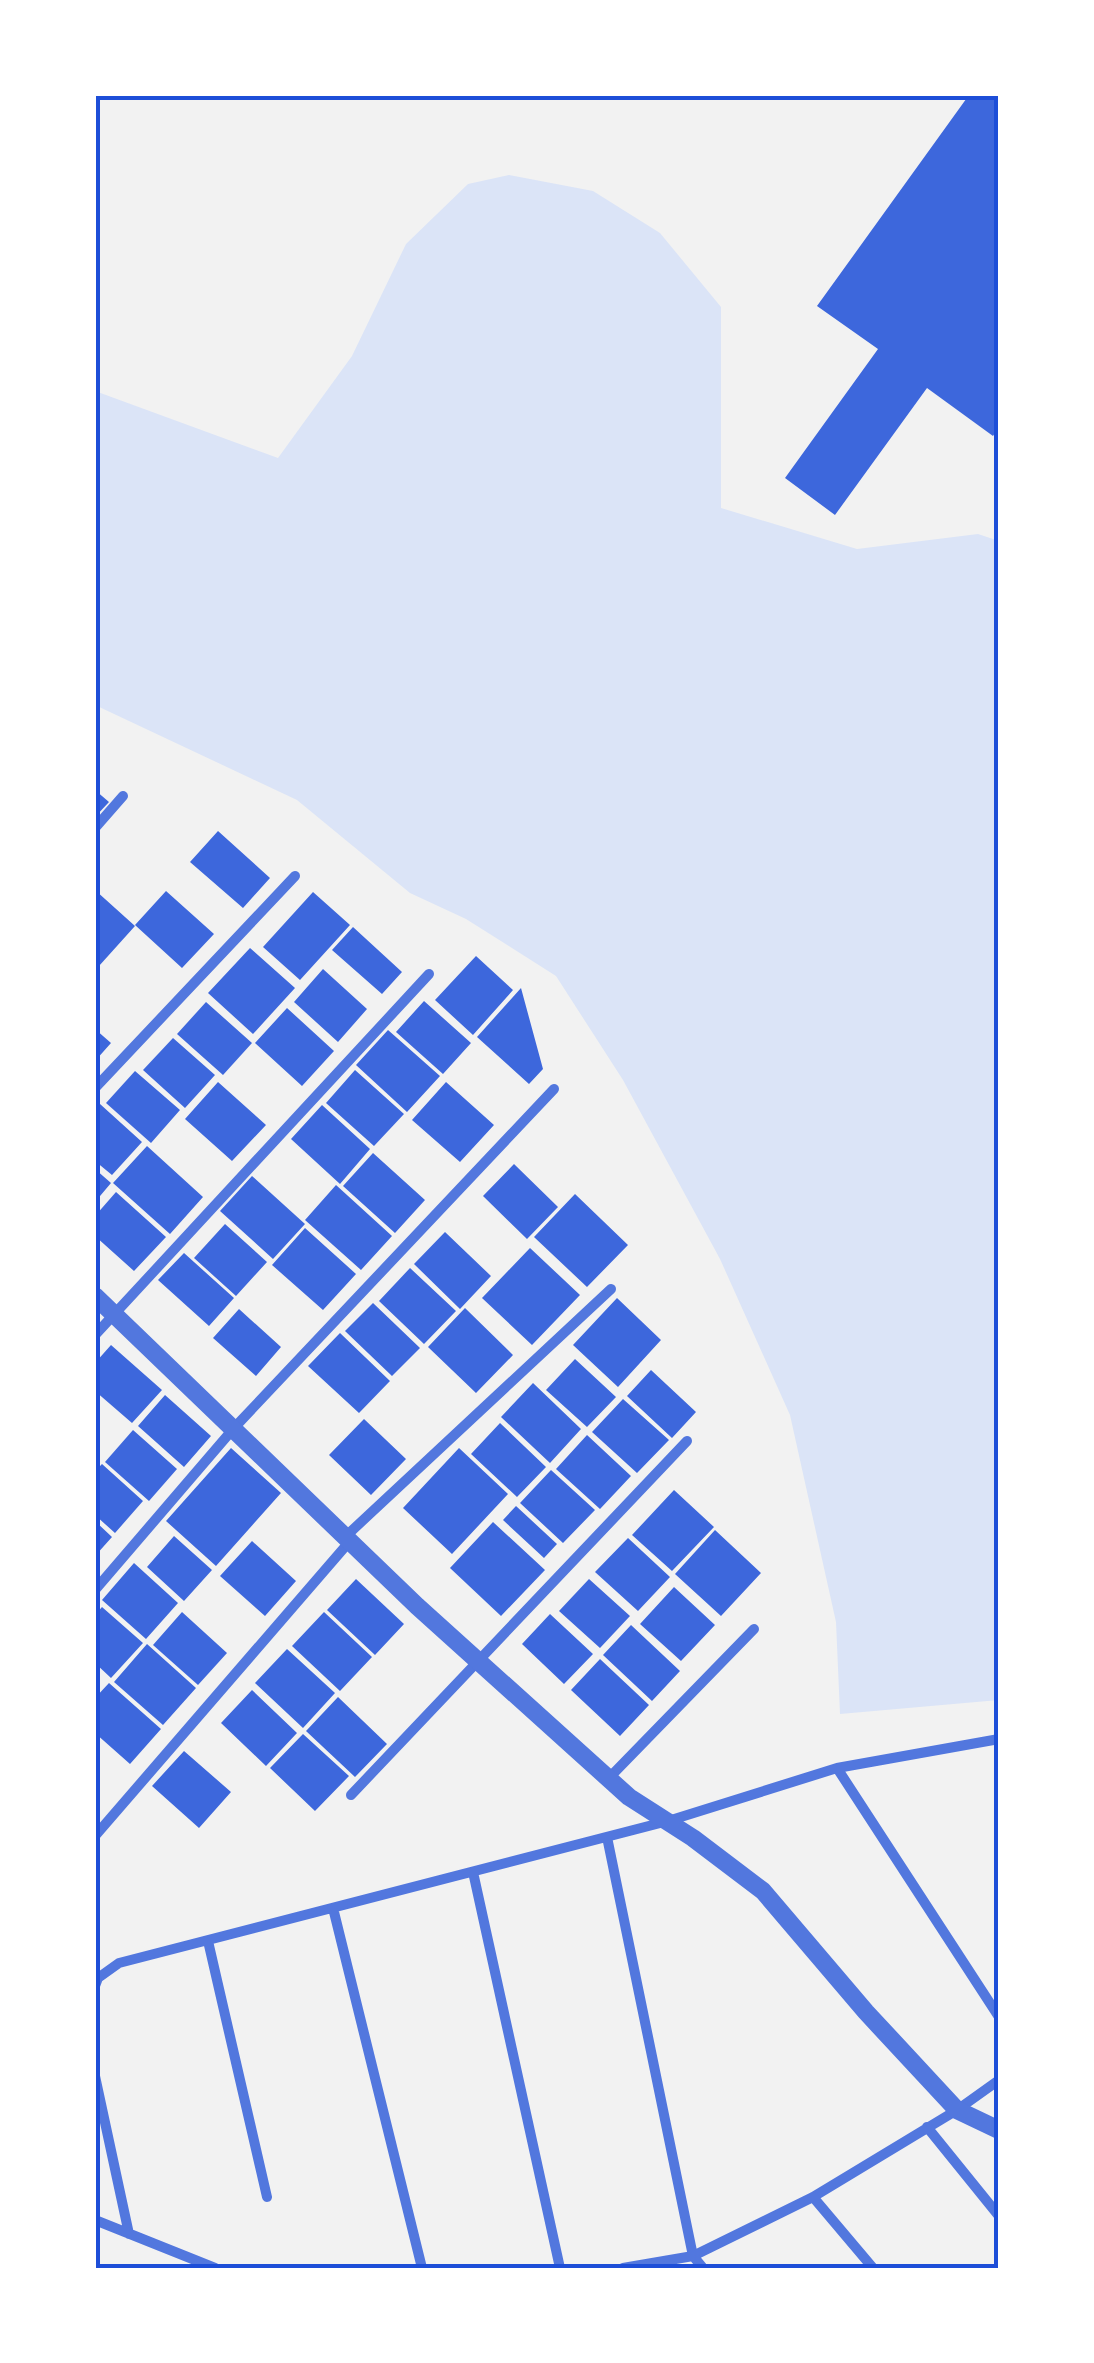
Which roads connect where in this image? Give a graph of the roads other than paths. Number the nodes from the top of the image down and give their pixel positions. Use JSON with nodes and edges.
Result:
{"nodes":[{"id":1,"x":123,"y":796,"type":"dead end"},
{"id":2,"x":95,"y":828,"type":"edge"},
{"id":3,"x":295,"y":876,"type":"dead end"},
{"id":4,"x":429,"y":974,"type":"dead end"},
{"id":5,"x":95,"y":1088,"type":"edge"},
{"id":6,"x":554,"y":1089,"type":"dead end"},
{"id":7,"x":611,"y":1289,"type":"dead end"},
{"id":8,"x":95,"y":1296,"type":"edge"},
{"id":9,"x":114,"y":1314,"type":"junction"},
{"id":10,"x":95,"y":1336,"type":"edge"},
{"id":11,"x":234,"y":1428,"type":"junction"},
{"id":12,"x":687,"y":1441,"type":"dead end"},
{"id":13,"x":348,"y":1539,"type":"junction"},
{"id":14,"x":95,"y":1590,"type":"edge"},
{"id":15,"x":754,"y":1629,"type":"dead end"},
{"id":16,"x":477,"y":1660,"type":"junction"},
{"id":17,"x":997,"y":1742,"type":"edge"},
{"id":18,"x":837,"y":1768,"type":"junction"},
{"id":19,"x":608,"y":1779,"type":"junction"},
{"id":20,"x":351,"y":1795,"type":"dead end"},
{"id":21,"x":668,"y":1822,"type":"junction"},
{"id":22,"x":95,"y":1836,"type":"edge"},
{"id":23,"x":606,"y":1837,"type":"junction"},
{"id":24,"x":473,"y":1872,"type":"junction"},
{"id":25,"x":333,"y":1908,"type":"junction"},
{"id":26,"x":208,"y":1940,"type":"junction"},
{"id":27,"x":95,"y":1986,"type":"edge"},
{"id":28,"x":999,"y":2017,"type":"edge"},
{"id":29,"x":95,"y":2076,"type":"edge"},
{"id":30,"x":999,"y":2080,"type":"edge"},
{"id":31,"x":957,"y":2110,"type":"junction"},
{"id":32,"x":927,"y":2128,"type":"junction"},
{"id":33,"x":999,"y":2130,"type":"edge"},
{"id":34,"x":267,"y":2196,"type":"dead end"},
{"id":35,"x":813,"y":2197,"type":"junction"},
{"id":36,"x":999,"y":2216,"type":"edge"},
{"id":37,"x":95,"y":2220,"type":"edge"},
{"id":38,"x":129,"y":2234,"type":"junction"},
{"id":39,"x":693,"y":2256,"type":"junction"},
{"id":40,"x":214,"y":2268,"type":"edge"},
{"id":41,"x":422,"y":2268,"type":"edge"},
{"id":42,"x":560,"y":2268,"type":"edge"},
{"id":43,"x":623,"y":2268,"type":"edge"},
{"id":44,"x":703,"y":2268,"type":"edge"},
{"id":45,"x":874,"y":2268,"type":"edge"}],
"edges":[{"from":1,"to":2,"type":"street"},
{"from":3,"to":5,"type":"street"},
{"from":4,"to":9,"type":"street"},
{"from":6,"to":11,"type":"street"},
{"from":7,"to":13,"type":"street"},
{"from":8,"to":9,"type":"street"},
{"from":9,"to":10,"type":"street"},
{"from":9,"to":11,"type":"street"},
{"from":11,"to":13,"type":"street"},
{"from":11,"to":14,"type":"street"},
{"from":12,"to":16,"type":"street"},
{"from":13,"to":16,"type":"street"},
{"from":13,"to":22,"type":"street"},
{"from":15,"to":19,"type":"street"},
{"from":16,"to":19,"type":"street"},
{"from":16,"to":20,"type":"street"},
{"from":17,"to":18,"type":"street"},
{"from":18,"to":21,"type":"street"},
{"from":18,"to":28,"type":"street"},
{"from":19,"to":21,"type":"street"},
{"from":21,"to":23,"type":"street"},
{"from":21,"to":31,"type":"street"},
{"from":23,"to":24,"type":"street"},
{"from":23,"to":39,"type":"street"},
{"from":24,"to":25,"type":"street"},
{"from":24,"to":42,"type":"street"},
{"from":25,"to":26,"type":"street"},
{"from":25,"to":41,"type":"street"},
{"from":26,"to":27,"type":"street"},
{"from":26,"to":34,"type":"street"},
{"from":29,"to":38,"type":"street"},
{"from":30,"to":31,"type":"street"},
{"from":31,"to":32,"type":"street"},
{"from":31,"to":33,"type":"street"},
{"from":32,"to":35,"type":"street"},
{"from":32,"to":36,"type":"street"},
{"from":35,"to":39,"type":"street"},
{"from":35,"to":45,"type":"street"},
{"from":37,"to":38,"type":"street"},
{"from":38,"to":40,"type":"street"},
{"from":39,"to":43,"type":"street"},
{"from":39,"to":44,"type":"street"}]}
